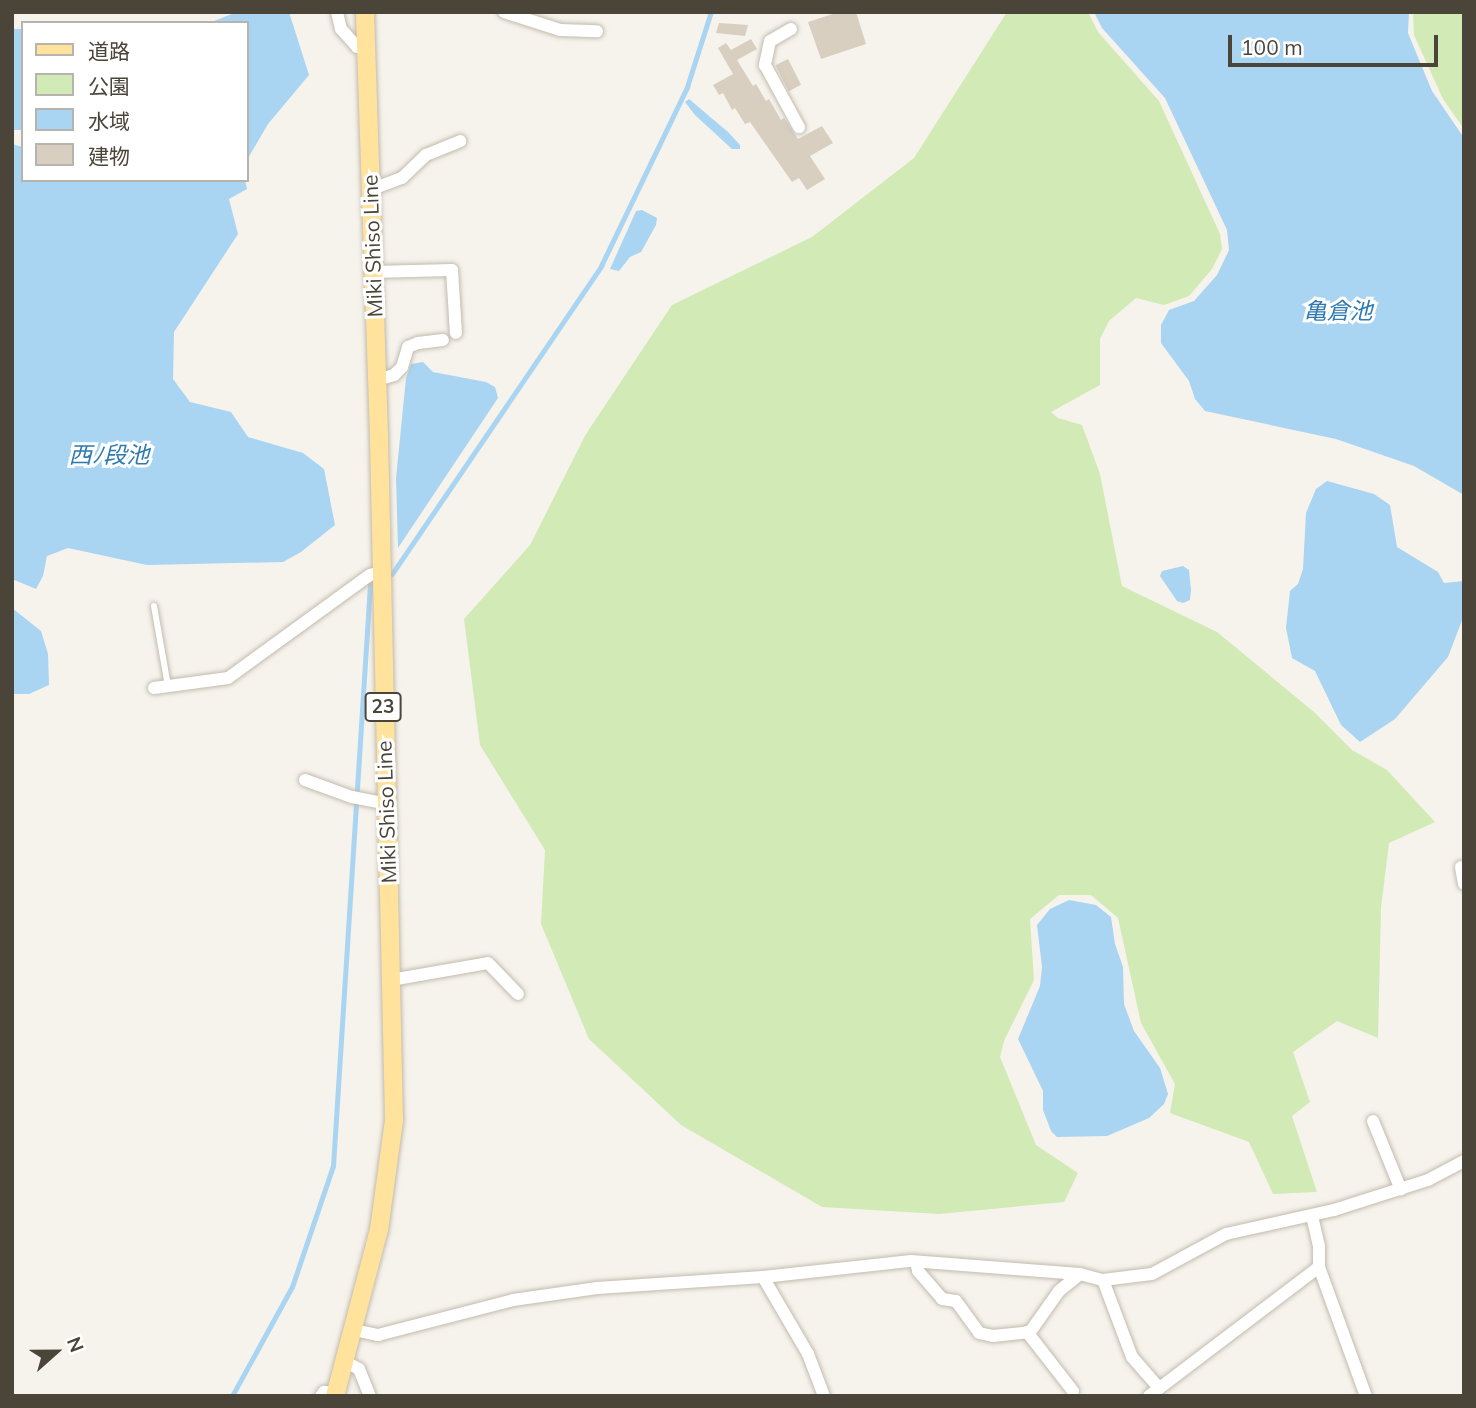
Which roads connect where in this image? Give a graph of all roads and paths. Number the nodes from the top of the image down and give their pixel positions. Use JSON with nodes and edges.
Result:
{"nodes":[{"id":1,"x":337,"y":12,"type":"edge"},
{"id":2,"x":365,"y":12,"type":"edge"},
{"id":3,"x":504,"y":12,"type":"edge"},
{"id":4,"x":790,"y":29,"type":"dead end"},
{"id":5,"x":597,"y":31,"type":"dead end"},
{"id":6,"x":367,"y":47,"type":"junction"},
{"id":7,"x":799,"y":127,"type":"dead end"},
{"id":8,"x":460,"y":141,"type":"dead end"},
{"id":9,"x":370,"y":190,"type":"junction"},
{"id":10,"x":372,"y":272,"type":"junction"},
{"id":11,"x":456,"y":332,"type":"dead end"},
{"id":12,"x":443,"y":340,"type":"dead end"},
{"id":13,"x":376,"y":380,"type":"junction"},
{"id":14,"x":381,"y":572,"type":"junction"},
{"id":15,"x":154,"y":606,"type":"dead end"},
{"id":16,"x":168,"y":686,"type":"junction"},
{"id":17,"x":154,"y":688,"type":"dead end"},
{"id":18,"x":305,"y":780,"type":"dead end"},
{"id":19,"x":387,"y":804,"type":"junction"},
{"id":20,"x":1461,"y":867,"type":"dead end"},
{"id":21,"x":1464,"y":884,"type":"edge"},
{"id":22,"x":391,"y":980,"type":"junction"},
{"id":23,"x":518,"y":994,"type":"dead end"},
{"id":24,"x":1373,"y":1121,"type":"dead end"},
{"id":25,"x":1464,"y":1161,"type":"edge"},
{"id":26,"x":1401,"y":1190,"type":"junction"},
{"id":27,"x":1312,"y":1216,"type":"junction"},
{"id":28,"x":916,"y":1262,"type":"junction"},
{"id":29,"x":1319,"y":1267,"type":"junction"},
{"id":30,"x":1080,"y":1274,"type":"junction"},
{"id":31,"x":763,"y":1277,"type":"junction"},
{"id":32,"x":1104,"y":1280,"type":"junction"},
{"id":33,"x":354,"y":1330,"type":"junction"},
{"id":34,"x":1027,"y":1332,"type":"junction"},
{"id":35,"x":344,"y":1361,"type":"junction"},
{"id":36,"x":1073,"y":1391,"type":"dead end"},
{"id":37,"x":1154,"y":1392,"type":"edge"},
{"id":38,"x":330,"y":1395,"type":"edge"},
{"id":39,"x":370,"y":1396,"type":"edge"},
{"id":40,"x":824,"y":1396,"type":"edge"},
{"id":41,"x":1366,"y":1396,"type":"edge"}],
"edges":[{"from":1,"to":6,"type":"street"},
{"from":2,"to":6,"type":"main road","name":"Miki Shiso Line","number":"23"},
{"from":3,"to":5,"type":"street"},
{"from":4,"to":7,"type":"street"},
{"from":6,"to":9,"type":"main road","name":"Miki Shiso Line","number":"23"},
{"from":8,"to":9,"type":"street"},
{"from":9,"to":10,"type":"main road","name":"Miki Shiso Line","number":"23"},
{"from":10,"to":11,"type":"street"},
{"from":10,"to":13,"type":"main road","name":"Miki Shiso Line","number":"23"},
{"from":12,"to":13,"type":"street"},
{"from":13,"to":14,"type":"main road","name":"Miki Shiso Line","number":"23"},
{"from":14,"to":16,"type":"street"},
{"from":14,"to":19,"type":"main road","name":"Miki Shiso Line","number":"23"},
{"from":15,"to":16,"type":"lane"},
{"from":16,"to":17,"type":"street"},
{"from":18,"to":19,"type":"street"},
{"from":19,"to":22,"type":"main road","name":"Miki Shiso Line","number":"23"},
{"from":20,"to":21,"type":"street"},
{"from":22,"to":23,"type":"street"},
{"from":22,"to":33,"type":"main road","name":"Miki Shiso Line","number":"23"},
{"from":24,"to":26,"type":"street"},
{"from":25,"to":26,"type":"street"},
{"from":26,"to":27,"type":"street"},
{"from":27,"to":29,"type":"street"},
{"from":27,"to":32,"type":"street"},
{"from":28,"to":30,"type":"street"},
{"from":28,"to":31,"type":"street"},
{"from":28,"to":34,"type":"street"},
{"from":29,"to":37,"type":"street"},
{"from":29,"to":41,"type":"street"},
{"from":30,"to":32,"type":"street"},
{"from":30,"to":34,"type":"street"},
{"from":31,"to":33,"type":"street"},
{"from":31,"to":40,"type":"street"},
{"from":32,"to":37,"type":"street"},
{"from":33,"to":35,"type":"main road","name":"Miki Shiso Line","number":"23"},
{"from":34,"to":36,"type":"street"},
{"from":35,"to":38,"type":"main road","name":"Miki Shiso Line","number":"23"},
{"from":35,"to":39,"type":"street"}]}
